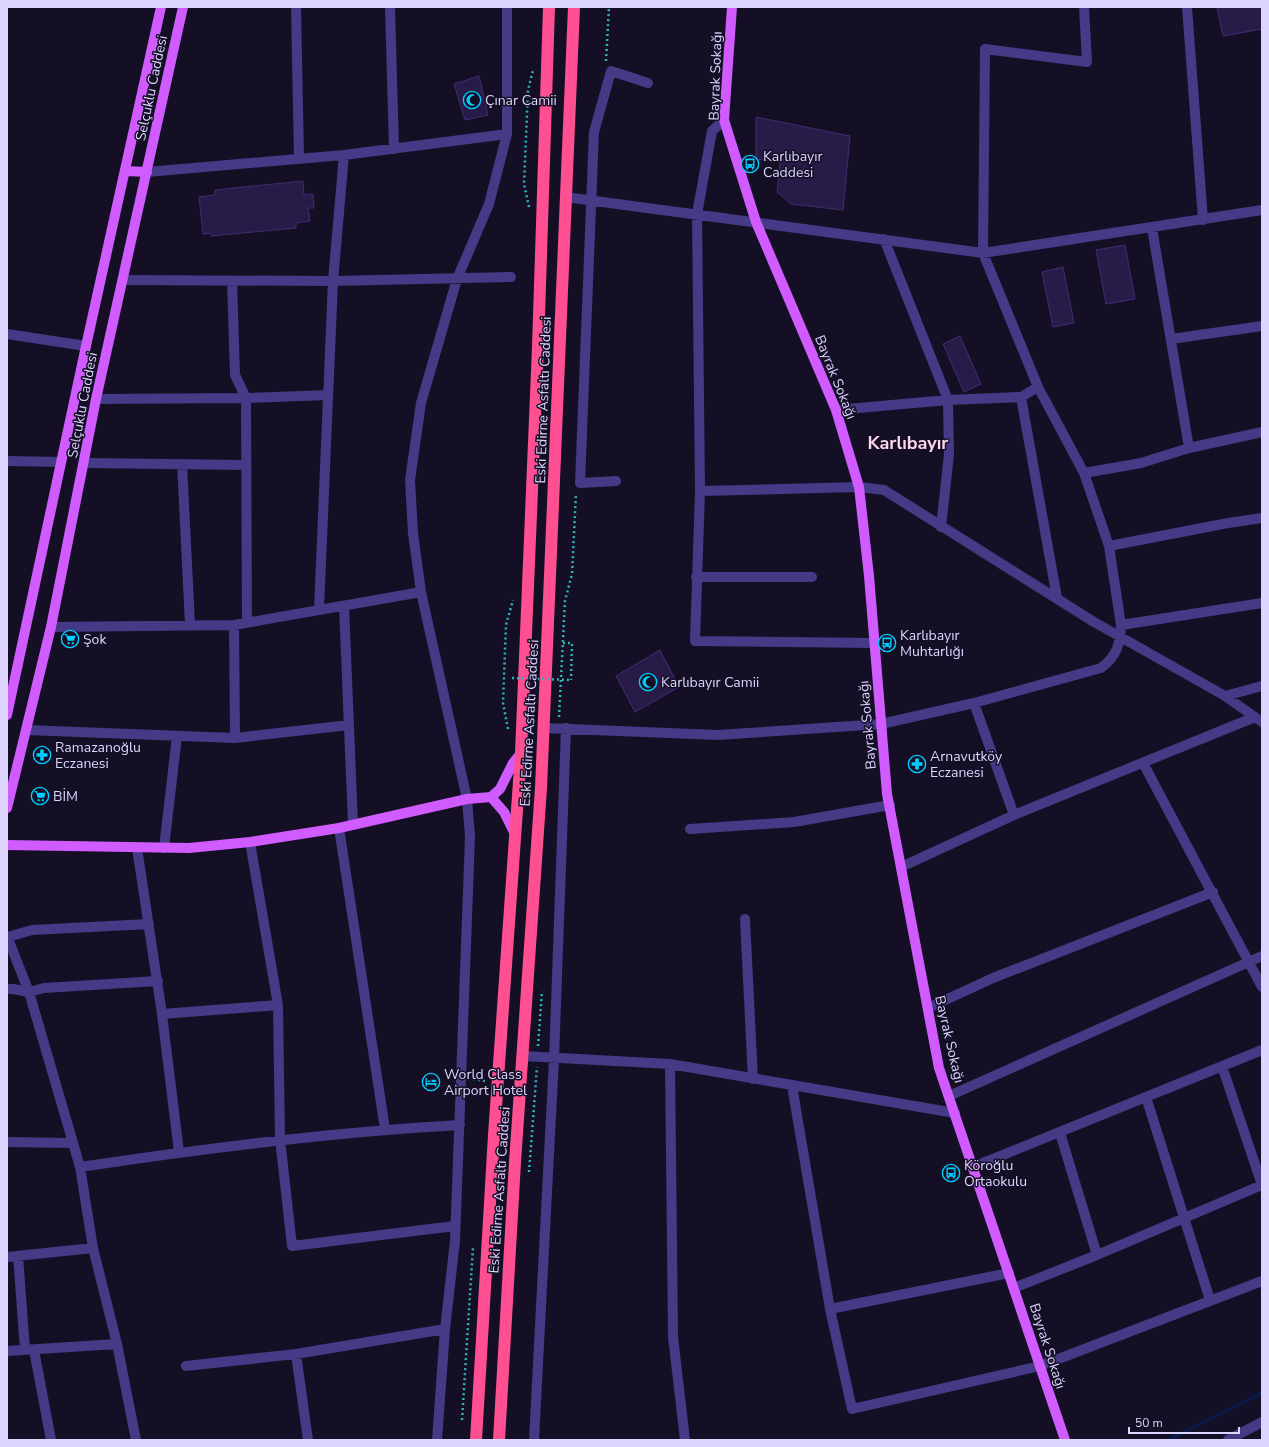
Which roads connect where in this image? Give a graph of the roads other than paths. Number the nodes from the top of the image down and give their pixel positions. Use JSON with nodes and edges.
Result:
{"nodes":[{"id":1,"x":162,"y":7,"type":"edge"},
{"id":2,"x":183,"y":7,"type":"edge"},
{"id":3,"x":296,"y":7,"type":"edge"},
{"id":4,"x":390,"y":7,"type":"edge"},
{"id":5,"x":507,"y":7,"type":"edge"},
{"id":6,"x":549,"y":7,"type":"edge"},
{"id":7,"x":574,"y":7,"type":"edge"},
{"id":8,"x":732,"y":7,"type":"edge"},
{"id":9,"x":1084,"y":7,"type":"edge"},
{"id":10,"x":1187,"y":7,"type":"edge"},
{"id":11,"x":648,"y":83,"type":"dead end"},
{"id":12,"x":724,"y":120,"type":"junction"},
{"id":13,"x":507,"y":134,"type":"junction"},
{"id":14,"x":394,"y":149,"type":"junction"},
{"id":15,"x":344,"y":155,"type":"junction"},
{"id":16,"x":299,"y":159,"type":"junction"},
{"id":17,"x":126,"y":171,"type":"junction"},
{"id":18,"x":147,"y":172,"type":"junction"},
{"id":19,"x":565,"y":197,"type":"junction"},
{"id":20,"x":592,"y":200,"type":"junction"},
{"id":21,"x":1262,"y":210,"type":"edge"},
{"id":22,"x":697,"y":214,"type":"junction"},
{"id":23,"x":1203,"y":220,"type":"junction"},
{"id":24,"x":756,"y":222,"type":"junction"},
{"id":25,"x":1152,"y":228,"type":"junction"},
{"id":26,"x":884,"y":240,"type":"junction"},
{"id":27,"x":984,"y":253,"type":"junction"},
{"id":28,"x":512,"y":277,"type":"dead end"},
{"id":29,"x":457,"y":279,"type":"junction"},
{"id":30,"x":123,"y":280,"type":"junction"},
{"id":31,"x":232,"y":281,"type":"junction"},
{"id":32,"x":333,"y":281,"type":"junction"},
{"id":33,"x":1262,"y":326,"type":"edge"},
{"id":34,"x":7,"y":334,"type":"edge"},
{"id":35,"x":1171,"y":339,"type":"junction"},
{"id":36,"x":86,"y":346,"type":"junction"},
{"id":37,"x":1038,"y":388,"type":"junction"},
{"id":38,"x":328,"y":395,"type":"junction"},
{"id":39,"x":246,"y":398,"type":"junction"},
{"id":40,"x":1021,"y":398,"type":"junction"},
{"id":41,"x":96,"y":399,"type":"junction"},
{"id":42,"x":948,"y":400,"type":"junction"},
{"id":43,"x":836,"y":410,"type":"junction"},
{"id":44,"x":1262,"y":432,"type":"edge"},
{"id":45,"x":1189,"y":448,"type":"junction"},
{"id":46,"x":7,"y":461,"type":"edge"},
{"id":47,"x":61,"y":462,"type":"junction"},
{"id":48,"x":85,"y":463,"type":"junction"},
{"id":49,"x":182,"y":464,"type":"junction"},
{"id":50,"x":246,"y":465,"type":"junction"},
{"id":51,"x":1084,"y":473,"type":"junction"},
{"id":52,"x":616,"y":481,"type":"dead end"},
{"id":53,"x":858,"y":486,"type":"junction"},
{"id":54,"x":700,"y":491,"type":"junction"},
{"id":55,"x":1262,"y":518,"type":"edge"},
{"id":56,"x":941,"y":527,"type":"junction"},
{"id":57,"x":1109,"y":546,"type":"junction"},
{"id":58,"x":696,"y":577,"type":"junction"},
{"id":59,"x":812,"y":577,"type":"dead end"},
{"id":60,"x":421,"y":592,"type":"junction"},
{"id":61,"x":1057,"y":598,"type":"junction"},
{"id":62,"x":1262,"y":603,"type":"edge"},
{"id":63,"x":344,"y":606,"type":"junction"},
{"id":64,"x":319,"y":609,"type":"junction"},
{"id":65,"x":247,"y":623,"type":"junction"},
{"id":66,"x":190,"y":624,"type":"junction"},
{"id":67,"x":234,"y":625,"type":"junction"},
{"id":68,"x":1121,"y":625,"type":"junction"},
{"id":69,"x":51,"y":627,"type":"junction"},
{"id":70,"x":1120,"y":637,"type":"junction"},
{"id":71,"x":874,"y":643,"type":"junction"},
{"id":72,"x":1262,"y":686,"type":"edge"},
{"id":73,"x":1225,"y":696,"type":"junction"},
{"id":74,"x":974,"y":703,"type":"junction"},
{"id":75,"x":7,"y":715,"type":"edge"},
{"id":76,"x":1259,"y":720,"type":"edge"},
{"id":77,"x":349,"y":724,"type":"junction"},
{"id":78,"x":881,"y":724,"type":"junction"},
{"id":79,"x":544,"y":728,"type":"junction"},
{"id":80,"x":566,"y":728,"type":"junction"},
{"id":81,"x":26,"y":730,"type":"junction"},
{"id":82,"x":177,"y":736,"type":"junction"},
{"id":83,"x":235,"y":738,"type":"junction"},
{"id":84,"x":521,"y":753,"type":"junction"},
{"id":85,"x":1143,"y":763,"type":"junction"},
{"id":86,"x":491,"y":797,"type":"junction"},
{"id":87,"x":467,"y":799,"type":"junction"},
{"id":88,"x":890,"y":805,"type":"junction"},
{"id":89,"x":7,"y":808,"type":"edge"},
{"id":90,"x":1014,"y":815,"type":"junction"},
{"id":91,"x":353,"y":824,"type":"junction"},
{"id":92,"x":339,"y":828,"type":"junction"},
{"id":93,"x":690,"y":829,"type":"dead end"},
{"id":94,"x":515,"y":834,"type":"junction"},
{"id":95,"x":250,"y":842,"type":"junction"},
{"id":96,"x":7,"y":845,"type":"edge"},
{"id":97,"x":137,"y":848,"type":"junction"},
{"id":98,"x":164,"y":848,"type":"junction"},
{"id":99,"x":901,"y":866,"type":"junction"},
{"id":100,"x":1213,"y":892,"type":"junction"},
{"id":101,"x":745,"y":918,"type":"dead end"},
{"id":102,"x":149,"y":924,"type":"junction"},
{"id":103,"x":7,"y":936,"type":"edge"},
{"id":104,"x":1262,"y":956,"type":"edge"},
{"id":105,"x":1250,"y":962,"type":"junction"},
{"id":106,"x":158,"y":981,"type":"junction"},
{"id":107,"x":1262,"y":987,"type":"edge"},
{"id":108,"x":7,"y":989,"type":"edge"},
{"id":109,"x":29,"y":992,"type":"junction"},
{"id":110,"x":278,"y":1005,"type":"junction"},
{"id":111,"x":928,"y":1008,"type":"junction"},
{"id":112,"x":162,"y":1014,"type":"junction"},
{"id":113,"x":1262,"y":1050,"type":"edge"},
{"id":114,"x":523,"y":1056,"type":"junction"},
{"id":115,"x":554,"y":1059,"type":"junction"},
{"id":116,"x":670,"y":1064,"type":"junction"},
{"id":117,"x":1222,"y":1066,"type":"junction"},
{"id":118,"x":753,"y":1079,"type":"junction"},
{"id":119,"x":792,"y":1086,"type":"junction"},
{"id":120,"x":949,"y":1096,"type":"junction"},
{"id":121,"x":1146,"y":1098,"type":"junction"},
{"id":122,"x":955,"y":1113,"type":"junction"},
{"id":123,"x":460,"y":1125,"type":"junction"},
{"id":124,"x":385,"y":1129,"type":"junction"},
{"id":125,"x":1060,"y":1133,"type":"junction"},
{"id":126,"x":280,"y":1139,"type":"junction"},
{"id":127,"x":7,"y":1142,"type":"edge"},
{"id":128,"x":73,"y":1143,"type":"junction"},
{"id":129,"x":179,"y":1152,"type":"junction"},
{"id":130,"x":80,"y":1167,"type":"junction"},
{"id":131,"x":973,"y":1167,"type":"junction"},
{"id":132,"x":1262,"y":1185,"type":"edge"},
{"id":133,"x":1184,"y":1218,"type":"junction"},
{"id":134,"x":455,"y":1226,"type":"junction"},
{"id":135,"x":93,"y":1248,"type":"junction"},
{"id":136,"x":1097,"y":1255,"type":"junction"},
{"id":137,"x":18,"y":1256,"type":"junction"},
{"id":138,"x":7,"y":1257,"type":"edge"},
{"id":139,"x":1009,"y":1273,"type":"junction"},
{"id":140,"x":1262,"y":1281,"type":"edge"},
{"id":141,"x":1014,"y":1288,"type":"junction"},
{"id":142,"x":1210,"y":1300,"type":"junction"},
{"id":143,"x":830,"y":1309,"type":"junction"},
{"id":144,"x":445,"y":1329,"type":"junction"},
{"id":145,"x":117,"y":1344,"type":"junction"},
{"id":146,"x":30,"y":1350,"type":"junction"},
{"id":147,"x":7,"y":1351,"type":"edge"},
{"id":148,"x":296,"y":1354,"type":"junction"},
{"id":149,"x":186,"y":1366,"type":"dead end"},
{"id":150,"x":1040,"y":1366,"type":"junction"},
{"id":151,"x":1262,"y":1422,"type":"edge"},
{"id":152,"x":51,"y":1440,"type":"edge"},
{"id":153,"x":136,"y":1440,"type":"edge"},
{"id":154,"x":308,"y":1440,"type":"edge"},
{"id":155,"x":437,"y":1440,"type":"edge"},
{"id":156,"x":476,"y":1440,"type":"edge"},
{"id":157,"x":499,"y":1440,"type":"edge"},
{"id":158,"x":534,"y":1440,"type":"edge"},
{"id":159,"x":685,"y":1440,"type":"edge"},
{"id":160,"x":1065,"y":1440,"type":"edge"},
{"id":161,"x":1228,"y":1440,"type":"edge"}],
"edges":[{"from":1,"to":17,"type":"main road","name":"Selçuklu Caddesi"},
{"from":2,"to":18,"type":"main road","name":"Selçuklu Caddesi"},
{"from":3,"to":16,"type":"street"},
{"from":4,"to":14,"type":"street"},
{"from":5,"to":13,"type":"street"},
{"from":6,"to":84,"type":"highway","name":"Eski Edirne Asfaltı Caddesi"},
{"from":7,"to":19,"type":"highway","name":"Eski Edirne Asfaltı Caddesi"},
{"from":8,"to":12,"type":"main road","name":"Bayrak Sokağı"},
{"from":9,"to":27,"type":"street"},
{"from":10,"to":23,"type":"street"},
{"from":11,"to":20,"type":"street"},
{"from":12,"to":22,"type":"street"},
{"from":12,"to":24,"type":"main road","name":"Bayrak Sokağı"},
{"from":13,"to":14,"type":"street"},
{"from":13,"to":29,"type":"street"},
{"from":14,"to":15,"type":"street"},
{"from":15,"to":16,"type":"street"},
{"from":15,"to":32,"type":"street"},
{"from":16,"to":18,"type":"street"},
{"from":17,"to":18,"type":"main road"},
{"from":17,"to":36,"type":"main road","name":"Selçuklu Caddesi"},
{"from":18,"to":30,"type":"main road","name":"Selçuklu Caddesi"},
{"from":19,"to":20,"type":"street"},
{"from":19,"to":79,"type":"highway","name":"Eski Edirne Asfaltı Caddesi"},
{"from":20,"to":22,"type":"street"},
{"from":20,"to":52,"type":"street"},
{"from":21,"to":23,"type":"street"},
{"from":22,"to":24,"type":"street"},
{"from":22,"to":54,"type":"street"},
{"from":23,"to":25,"type":"street"},
{"from":24,"to":26,"type":"street"},
{"from":24,"to":43,"type":"main road","name":"Bayrak Sokağı"},
{"from":25,"to":27,"type":"street"},
{"from":25,"to":35,"type":"street"},
{"from":26,"to":27,"type":"street"},
{"from":26,"to":42,"type":"street"},
{"from":27,"to":37,"type":"street"},
{"from":28,"to":29,"type":"street"},
{"from":29,"to":32,"type":"street"},
{"from":29,"to":60,"type":"street"},
{"from":30,"to":31,"type":"street"},
{"from":30,"to":41,"type":"main road","name":"Selçuklu Caddesi"},
{"from":31,"to":32,"type":"street"},
{"from":31,"to":39,"type":"street"},
{"from":32,"to":38,"type":"street"},
{"from":33,"to":35,"type":"street"},
{"from":34,"to":36,"type":"street"},
{"from":35,"to":45,"type":"street"},
{"from":36,"to":47,"type":"main road","name":"Selçuklu Caddesi"},
{"from":37,"to":40,"type":"street"},
{"from":37,"to":51,"type":"street"},
{"from":38,"to":39,"type":"street"},
{"from":38,"to":64,"type":"street"},
{"from":39,"to":41,"type":"street"},
{"from":39,"to":50,"type":"street"},
{"from":40,"to":42,"type":"street"},
{"from":40,"to":61,"type":"street"},
{"from":41,"to":48,"type":"main road","name":"Selçuklu Caddesi"},
{"from":42,"to":43,"type":"street"},
{"from":42,"to":56,"type":"street"},
{"from":43,"to":53,"type":"main road","name":"Bayrak Sokağı"},
{"from":44,"to":45,"type":"street"},
{"from":45,"to":51,"type":"street"},
{"from":46,"to":47,"type":"street"},
{"from":47,"to":75,"type":"main road","name":"Selçuklu Caddesi"},
{"from":48,"to":49,"type":"street"},
{"from":48,"to":69,"type":"main road","name":"Selçuklu Caddesi"},
{"from":49,"to":50,"type":"street"},
{"from":49,"to":66,"type":"street"},
{"from":50,"to":65,"type":"street"},
{"from":51,"to":57,"type":"street"},
{"from":53,"to":54,"type":"street"},
{"from":53,"to":56,"type":"street"},
{"from":53,"to":71,"type":"main road","name":"Bayrak Sokağı"},
{"from":54,"to":58,"type":"street"},
{"from":55,"to":57,"type":"street"},
{"from":56,"to":61,"type":"street"},
{"from":57,"to":68,"type":"street"},
{"from":58,"to":59,"type":"street"},
{"from":58,"to":71,"type":"street"},
{"from":60,"to":63,"type":"street"},
{"from":60,"to":87,"type":"street"},
{"from":61,"to":70,"type":"street"},
{"from":62,"to":68,"type":"street"},
{"from":63,"to":64,"type":"street"},
{"from":63,"to":77,"type":"street"},
{"from":64,"to":65,"type":"street"},
{"from":65,"to":67,"type":"street"},
{"from":66,"to":67,"type":"street"},
{"from":66,"to":69,"type":"street"},
{"from":67,"to":83,"type":"street"},
{"from":68,"to":70,"type":"street"},
{"from":69,"to":81,"type":"main road","name":"Selçuklu Caddesi"},
{"from":70,"to":73,"type":"street"},
{"from":70,"to":74,"type":"street"},
{"from":71,"to":78,"type":"main road","name":"Bayrak Sokağı"},
{"from":72,"to":73,"type":"street"},
{"from":73,"to":76,"type":"street"},
{"from":74,"to":78,"type":"street"},
{"from":74,"to":90,"type":"street"},
{"from":76,"to":85,"type":"street"},
{"from":77,"to":83,"type":"street"},
{"from":77,"to":91,"type":"street"},
{"from":78,"to":80,"type":"street"},
{"from":78,"to":88,"type":"main road","name":"Bayrak Sokağı"},
{"from":79,"to":80,"type":"street"},
{"from":79,"to":114,"type":"highway","name":"Eski Edirne Asfaltı Caddesi"},
{"from":80,"to":115,"type":"street"},
{"from":81,"to":82,"type":"street"},
{"from":81,"to":89,"type":"main road","name":"Selçuklu Caddesi"},
{"from":82,"to":83,"type":"street"},
{"from":82,"to":98,"type":"street"},
{"from":84,"to":86,"type":"main road"},
{"from":84,"to":94,"type":"highway","name":"Eski Edirne Asfaltı Caddesi"},
{"from":85,"to":90,"type":"street"},
{"from":85,"to":100,"type":"street"},
{"from":86,"to":87,"type":"main road"},
{"from":86,"to":94,"type":"main road"},
{"from":87,"to":91,"type":"main road"},
{"from":87,"to":123,"type":"street"},
{"from":88,"to":93,"type":"street"},
{"from":88,"to":99,"type":"main road","name":"Bayrak Sokağı"},
{"from":90,"to":99,"type":"street"},
{"from":91,"to":92,"type":"main road"},
{"from":92,"to":95,"type":"main road"},
{"from":92,"to":124,"type":"street"},
{"from":94,"to":156,"type":"highway","name":"Eski Edirne Asfaltı Caddesi"},
{"from":95,"to":98,"type":"main road"},
{"from":95,"to":110,"type":"street"},
{"from":96,"to":97,"type":"main road"},
{"from":97,"to":98,"type":"main road"},
{"from":97,"to":102,"type":"street"},
{"from":99,"to":111,"type":"main road","name":"Bayrak Sokağı"},
{"from":100,"to":105,"type":"street"},
{"from":100,"to":111,"type":"street"},
{"from":101,"to":118,"type":"street"},
{"from":102,"to":103,"type":"street"},
{"from":102,"to":106,"type":"street"},
{"from":103,"to":109,"type":"street"},
{"from":104,"to":105,"type":"street"},
{"from":105,"to":107,"type":"street"},
{"from":105,"to":120,"type":"street"},
{"from":106,"to":109,"type":"street"},
{"from":106,"to":112,"type":"street"},
{"from":108,"to":109,"type":"street"},
{"from":109,"to":128,"type":"street"},
{"from":110,"to":112,"type":"street"},
{"from":110,"to":126,"type":"street"},
{"from":111,"to":120,"type":"main road","name":"Bayrak Sokağı"},
{"from":112,"to":129,"type":"street"},
{"from":113,"to":117,"type":"street"},
{"from":114,"to":115,"type":"street"},
{"from":114,"to":157,"type":"highway","name":"Eski Edirne Asfaltı Caddesi"},
{"from":115,"to":116,"type":"street"},
{"from":115,"to":158,"type":"street"},
{"from":116,"to":118,"type":"street"},
{"from":116,"to":159,"type":"street"},
{"from":117,"to":121,"type":"street"},
{"from":117,"to":132,"type":"street"},
{"from":118,"to":119,"type":"street"},
{"from":119,"to":122,"type":"street"},
{"from":119,"to":143,"type":"street"},
{"from":120,"to":122,"type":"main road","name":"Bayrak Sokağı"},
{"from":121,"to":125,"type":"street"},
{"from":121,"to":133,"type":"street"},
{"from":122,"to":131,"type":"main road","name":"Bayrak Sokağı"},
{"from":123,"to":124,"type":"street"},
{"from":123,"to":134,"type":"street"},
{"from":124,"to":126,"type":"street"},
{"from":125,"to":131,"type":"street"},
{"from":125,"to":136,"type":"street"},
{"from":126,"to":129,"type":"street"},
{"from":126,"to":134,"type":"street"},
{"from":127,"to":128,"type":"street"},
{"from":128,"to":130,"type":"street"},
{"from":129,"to":130,"type":"street"},
{"from":130,"to":135,"type":"street"},
{"from":131,"to":139,"type":"main road","name":"Bayrak Sokağı"},
{"from":132,"to":133,"type":"street"},
{"from":133,"to":136,"type":"street"},
{"from":133,"to":142,"type":"street"},
{"from":134,"to":144,"type":"street"},
{"from":135,"to":137,"type":"street"},
{"from":135,"to":145,"type":"street"},
{"from":136,"to":141,"type":"street"},
{"from":137,"to":138,"type":"street"},
{"from":137,"to":146,"type":"street"},
{"from":139,"to":141,"type":"main road","name":"Bayrak Sokağı"},
{"from":139,"to":143,"type":"street"},
{"from":140,"to":142,"type":"street"},
{"from":141,"to":150,"type":"main road","name":"Bayrak Sokağı"},
{"from":142,"to":150,"type":"street"},
{"from":143,"to":150,"type":"street"},
{"from":144,"to":148,"type":"street"},
{"from":144,"to":155,"type":"street"},
{"from":145,"to":146,"type":"street"},
{"from":145,"to":153,"type":"street"},
{"from":146,"to":147,"type":"street"},
{"from":146,"to":152,"type":"street"},
{"from":148,"to":149,"type":"street"},
{"from":148,"to":154,"type":"street"},
{"from":150,"to":160,"type":"main road","name":"Bayrak Sokağı"},
{"from":151,"to":161,"type":"street"}]}
